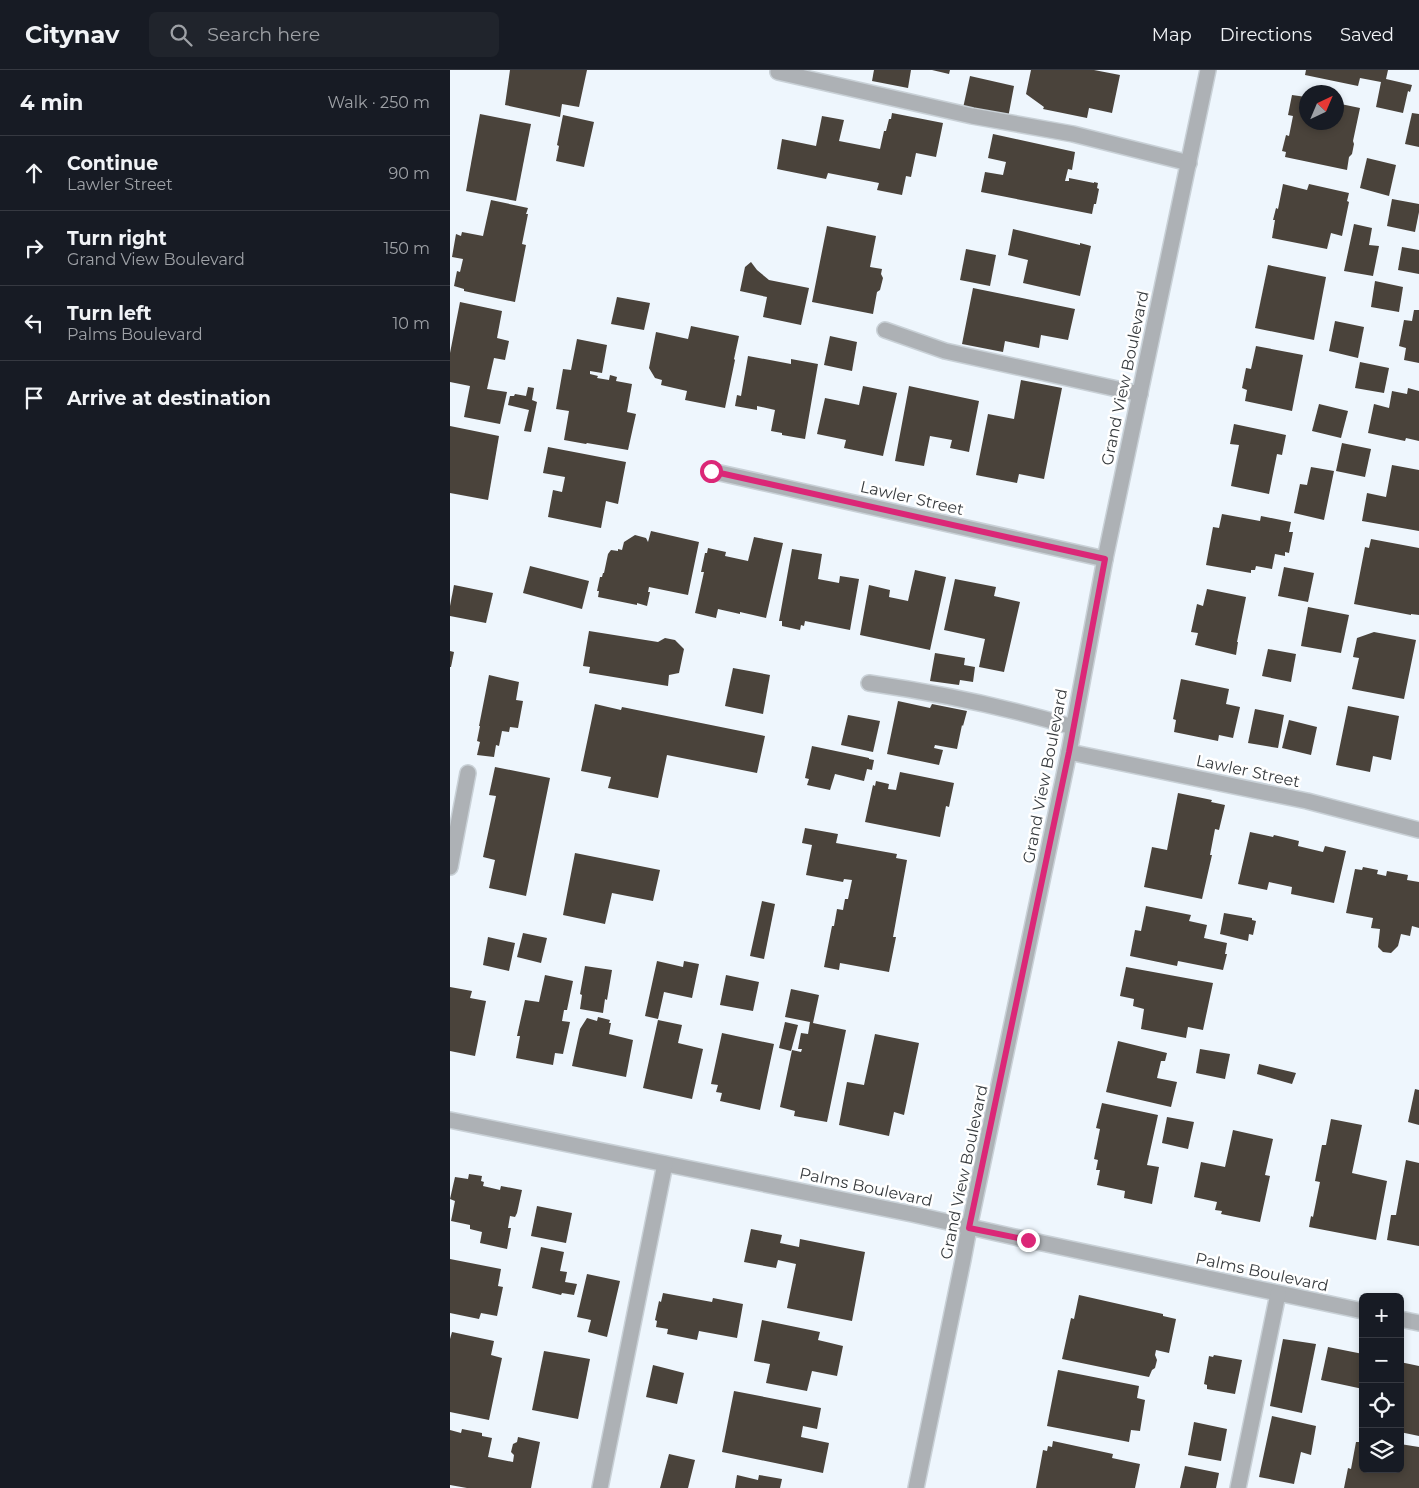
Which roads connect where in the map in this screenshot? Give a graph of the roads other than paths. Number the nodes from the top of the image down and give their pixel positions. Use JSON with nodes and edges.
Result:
{"nodes":[{"id":1,"x":1208,"y":70,"type":"edge"},
{"id":2,"x":778,"y":72,"type":"dead end"},
{"id":3,"x":1189,"y":164,"type":"junction"},
{"id":4,"x":885,"y":330,"type":"dead end"},
{"id":5,"x":1140,"y":394,"type":"junction"},
{"id":6,"x":711,"y":471,"type":"dead end"},
{"id":7,"x":1105,"y":559,"type":"junction"},
{"id":8,"x":869,"y":683,"type":"dead end"},
{"id":9,"x":1074,"y":727,"type":"junction"},
{"id":10,"x":1069,"y":752,"type":"junction"},
{"id":11,"x":468,"y":773,"type":"dead end"},
{"id":12,"x":1419,"y":830,"type":"edge"},
{"id":13,"x":450,"y":867,"type":"edge"},
{"id":14,"x":450,"y":1120,"type":"edge"},
{"id":15,"x":666,"y":1164,"type":"junction"},
{"id":16,"x":969,"y":1228,"type":"junction"},
{"id":17,"x":1278,"y":1294,"type":"junction"},
{"id":18,"x":1359,"y":1310,"type":"edge"},
{"id":19,"x":1404,"y":1320,"type":"edge"},
{"id":20,"x":1419,"y":1323,"type":"edge"},
{"id":21,"x":600,"y":1488,"type":"edge"},
{"id":22,"x":916,"y":1488,"type":"edge"},
{"id":23,"x":1238,"y":1488,"type":"edge"}],
"edges":[{"from":1,"to":3,"type":"street","name":"Grand View Boulevard"},
{"from":2,"to":3,"type":"street"},
{"from":3,"to":5,"type":"street","name":"Grand View Boulevard"},
{"from":4,"to":5,"type":"street"},
{"from":5,"to":7,"type":"street","name":"Grand View Boulevard"},
{"from":6,"to":7,"type":"street","name":"Lawler Street"},
{"from":7,"to":9,"type":"street","name":"Grand View Boulevard"},
{"from":8,"to":9,"type":"street"},
{"from":9,"to":10,"type":"street","name":"Grand View Boulevard"},
{"from":10,"to":12,"type":"street","name":"Lawler Street"},
{"from":10,"to":16,"type":"street","name":"Grand View Boulevard"},
{"from":11,"to":13,"type":"street"},
{"from":14,"to":15,"type":"street","name":"Palms Boulevard"},
{"from":15,"to":16,"type":"street","name":"Palms Boulevard"},
{"from":15,"to":21,"type":"street"},
{"from":16,"to":17,"type":"street","name":"Palms Boulevard"},
{"from":16,"to":22,"type":"street","name":"Grand View Boulevard"},
{"from":17,"to":18,"type":"street","name":"Palms Boulevard"},
{"from":17,"to":23,"type":"street"},
{"from":19,"to":20,"type":"street"}]}
